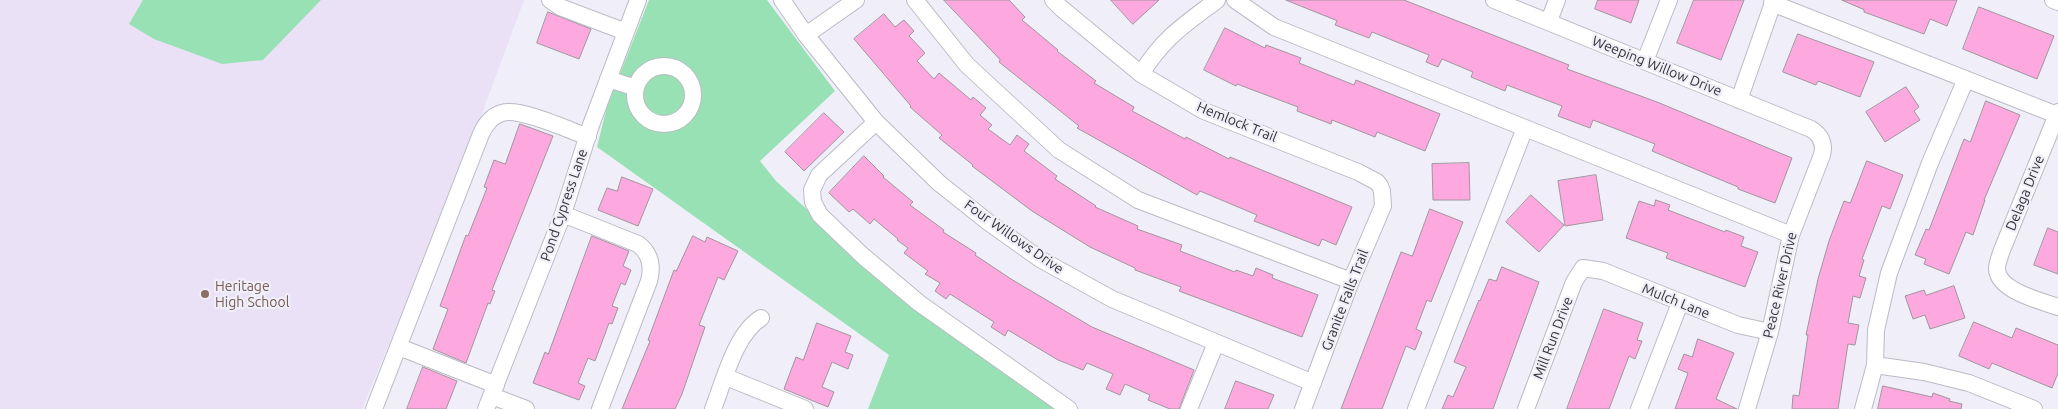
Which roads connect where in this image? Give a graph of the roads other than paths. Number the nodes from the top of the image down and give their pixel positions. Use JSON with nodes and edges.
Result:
{"nodes":[{"id":1,"x":550,"y":0,"type":"edge"},
{"id":2,"x":638,"y":0,"type":"edge"},
{"id":3,"x":782,"y":0,"type":"edge"},
{"id":4,"x":856,"y":0,"type":"edge"},
{"id":5,"x":915,"y":0,"type":"edge"},
{"id":6,"x":1054,"y":0,"type":"edge"},
{"id":7,"x":1217,"y":0,"type":"edge"},
{"id":8,"x":1235,"y":0,"type":"edge"},
{"id":9,"x":1494,"y":0,"type":"edge"},
{"id":10,"x":1557,"y":0,"type":"edge"},
{"id":11,"x":1669,"y":0,"type":"edge"},
{"id":12,"x":2052,"y":0,"type":"edge"},
{"id":13,"x":1773,"y":1,"type":"edge"},
{"id":14,"x":2058,"y":2,"type":"edge"},
{"id":15,"x":1549,"y":21,"type":"junction"},
{"id":16,"x":626,"y":32,"type":"junction"},
{"id":17,"x":806,"y":36,"type":"junction"},
{"id":18,"x":1645,"y":62,"type":"junction"},
{"id":19,"x":1141,"y":74,"type":"junction"},
{"id":20,"x":608,"y":79,"type":"junction"},
{"id":21,"x":1966,"y":79,"type":"junction"},
{"id":22,"x":636,"y":88,"type":"dead end"},
{"id":23,"x":1739,"y":100,"type":"junction"},
{"id":24,"x":2057,"y":113,"type":"edge"},
{"id":25,"x":876,"y":122,"type":"junction"},
{"id":26,"x":1525,"y":128,"type":"junction"},
{"id":27,"x":1819,"y":136,"type":"joint"},
{"id":28,"x":588,"y":137,"type":"junction"},
{"id":29,"x":1382,"y":190,"type":"joint"},
{"id":30,"x":563,"y":214,"type":"junction"},
{"id":31,"x":1791,"y":235,"type":"junction"},
{"id":32,"x":1583,"y":268,"type":"joint"},
{"id":33,"x":1351,"y":281,"type":"junction"},
{"id":34,"x":1680,"y":303,"type":"junction"},
{"id":35,"x":2058,"y":307,"type":"edge"},
{"id":36,"x":761,"y":318,"type":"dead end"},
{"id":37,"x":1770,"y":332,"type":"junction"},
{"id":38,"x":1216,"y":343,"type":"junction"},
{"id":39,"x":399,"y":347,"type":"junction"},
{"id":40,"x":1874,"y":365,"type":"junction"},
{"id":41,"x":726,"y":377,"type":"junction"},
{"id":42,"x":1313,"y":383,"type":"junction"},
{"id":43,"x":492,"y":397,"type":"edge"},
{"id":44,"x":374,"y":409,"type":"edge"},
{"id":45,"x":526,"y":409,"type":"edge"},
{"id":46,"x":600,"y":409,"type":"edge"},
{"id":47,"x":713,"y":409,"type":"edge"},
{"id":48,"x":805,"y":409,"type":"edge"},
{"id":49,"x":1069,"y":409,"type":"edge"},
{"id":50,"x":1189,"y":409,"type":"edge"},
{"id":51,"x":1303,"y":409,"type":"edge"},
{"id":52,"x":1416,"y":409,"type":"edge"},
{"id":53,"x":1526,"y":409,"type":"edge"},
{"id":54,"x":1639,"y":409,"type":"edge"},
{"id":55,"x":1747,"y":409,"type":"edge"},
{"id":56,"x":1863,"y":409,"type":"edge"},
{"id":57,"x":2034,"y":409,"type":"edge"}],
"edges":[{"from":1,"to":16,"type":"street"},
{"from":2,"to":16,"type":"street","name":"Pond Cypress Lane"},
{"from":3,"to":17,"type":"street","name":"Four Willows Drive"},
{"from":4,"to":17,"type":"street"},
{"from":5,"to":33,"type":"street"},
{"from":6,"to":19,"type":"street","name":"Hemlock Trail"},
{"from":7,"to":19,"type":"street"},
{"from":8,"to":26,"type":"street"},
{"from":9,"to":15,"type":"street","name":"Weeping Willow Drive"},
{"from":10,"to":15,"type":"street"},
{"from":11,"to":18,"type":"street"},
{"from":12,"to":14,"type":"street"},
{"from":13,"to":21,"type":"street"},
{"from":13,"to":23,"type":"street"},
{"from":15,"to":18,"type":"street","name":"Weeping Willow Drive"},
{"from":16,"to":20,"type":"street","name":"Pond Cypress Lane"},
{"from":17,"to":25,"type":"street","name":"Four Willows Drive"},
{"from":18,"to":23,"type":"street","name":"Weeping Willow Drive"},
{"from":19,"to":29,"type":"street","name":"Hemlock Trail"},
{"from":20,"to":22,"type":"street"},
{"from":20,"to":28,"type":"street","name":"Pond Cypress Lane"},
{"from":21,"to":24,"type":"street"},
{"from":21,"to":40,"type":"street"},
{"from":23,"to":27,"type":"street","name":"Weeping Willow Drive"},
{"from":24,"to":35,"type":"street","name":"Delaga Drive"},
{"from":25,"to":38,"type":"street","name":"Four Willows Drive"},
{"from":25,"to":49,"type":"street"},
{"from":26,"to":31,"type":"street"},
{"from":26,"to":52,"type":"street"},
{"from":27,"to":31,"type":"street","name":"Peace River Drive"},
{"from":28,"to":30,"type":"street","name":"Pond Cypress Lane"},
{"from":28,"to":39,"type":"street"},
{"from":29,"to":33,"type":"street","name":"Granite Falls Trail"},
{"from":30,"to":43,"type":"street","name":"Pond Cypress Lane"},
{"from":30,"to":46,"type":"street"},
{"from":31,"to":37,"type":"street","name":"Peace River Drive"},
{"from":32,"to":34,"type":"street","name":"Mulch Lane"},
{"from":32,"to":53,"type":"street","name":"Mill Run Drive"},
{"from":33,"to":42,"type":"street","name":"Granite Falls Trail"},
{"from":34,"to":37,"type":"street","name":"Mulch Lane"},
{"from":34,"to":54,"type":"street"},
{"from":36,"to":41,"type":"street"},
{"from":37,"to":55,"type":"street","name":"Peace River Drive"},
{"from":38,"to":42,"type":"street","name":"Four Willows Drive"},
{"from":38,"to":50,"type":"street"},
{"from":39,"to":43,"type":"street"},
{"from":39,"to":44,"type":"street"},
{"from":40,"to":56,"type":"street"},
{"from":40,"to":57,"type":"street"},
{"from":41,"to":47,"type":"street"},
{"from":41,"to":48,"type":"street"},
{"from":42,"to":51,"type":"street","name":"Granite Falls Trail"},
{"from":43,"to":45,"type":"street"}]}
